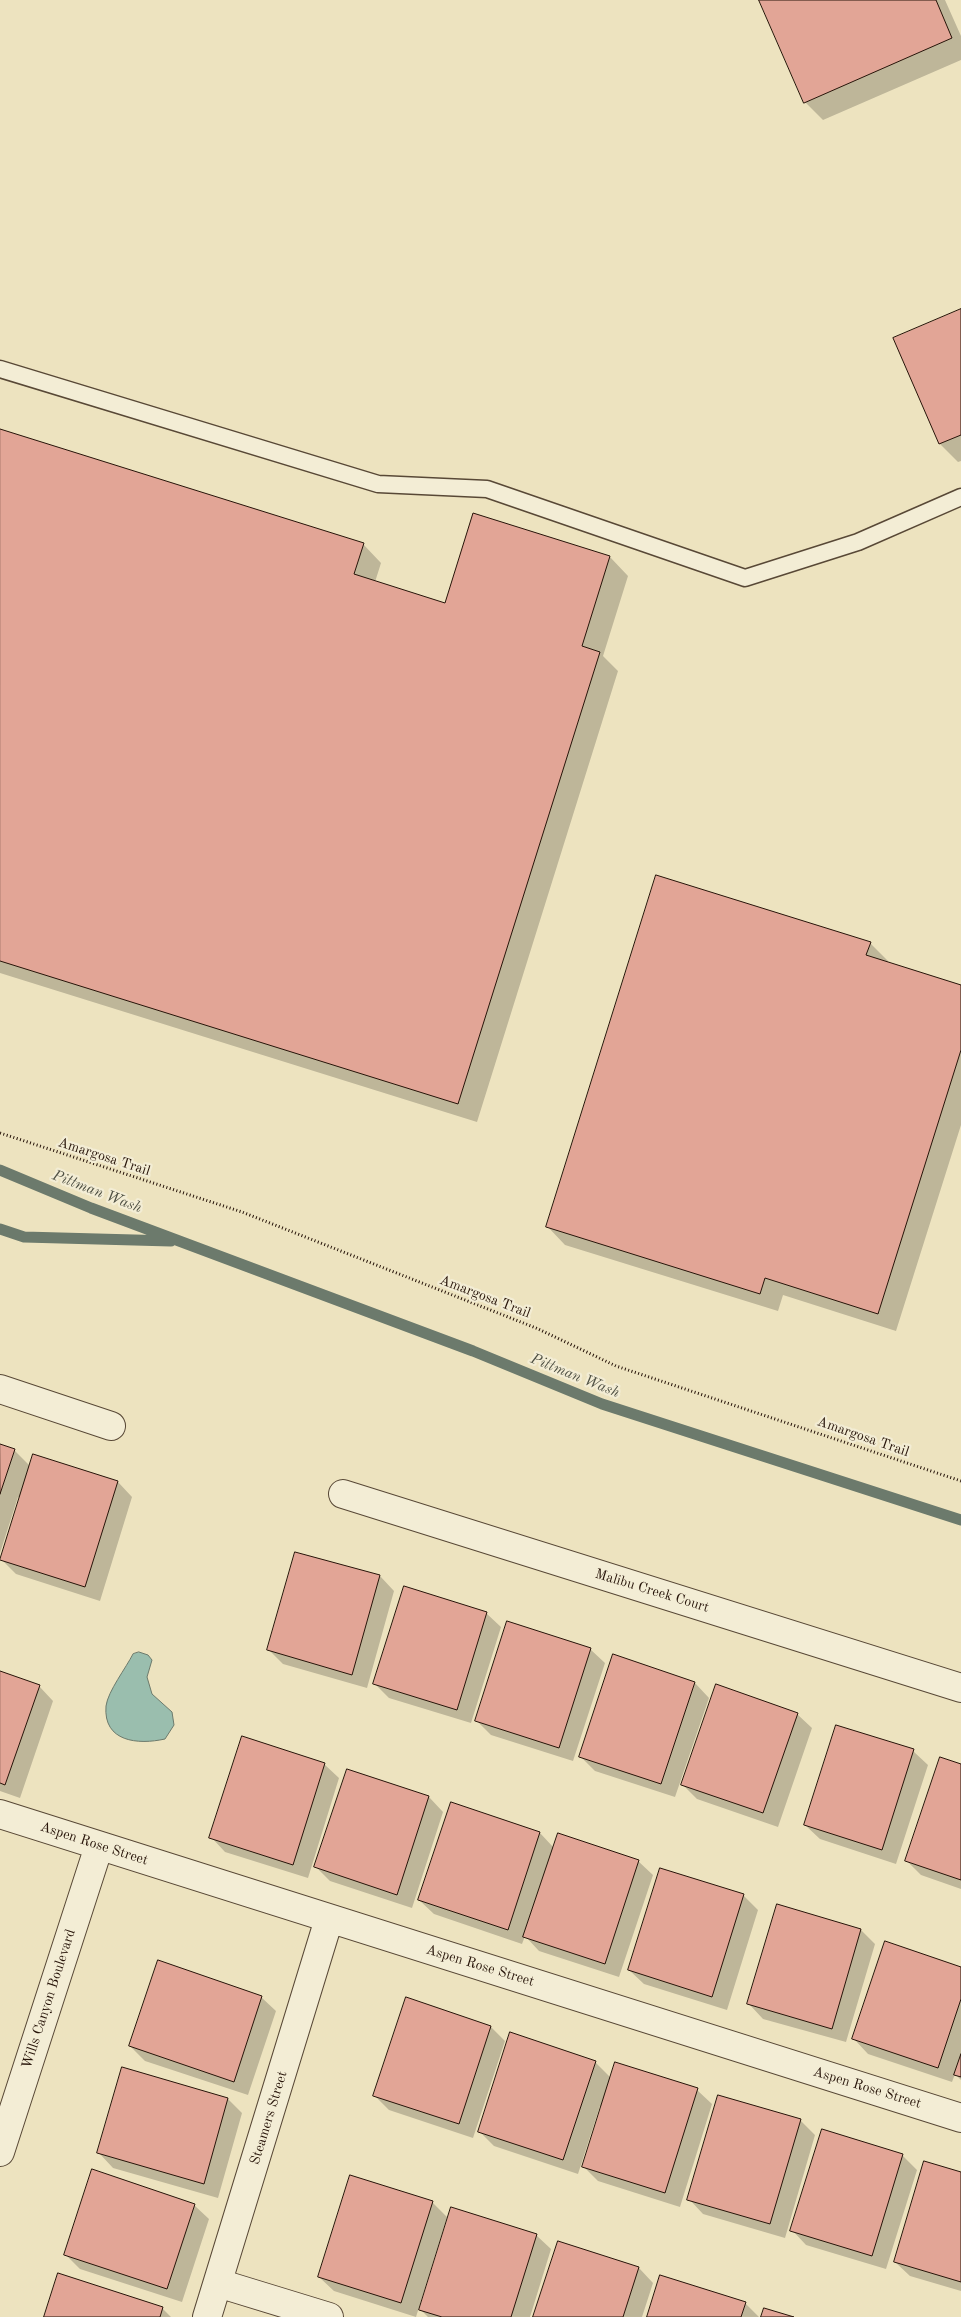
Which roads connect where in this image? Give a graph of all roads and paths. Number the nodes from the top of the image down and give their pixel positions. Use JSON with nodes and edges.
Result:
{"nodes":[{"id":1,"x":0,"y":369,"type":"edge"},
{"id":2,"x":961,"y":498,"type":"edge"},
{"id":3,"x":0,"y":1133,"type":"edge"},
{"id":4,"x":0,"y":1389,"type":"edge"},
{"id":5,"x":111,"y":1426,"type":"dead end"},
{"id":6,"x":961,"y":1481,"type":"edge"},
{"id":7,"x":343,"y":1494,"type":"dead end"},
{"id":8,"x":961,"y":1688,"type":"edge"},
{"id":9,"x":0,"y":1814,"type":"edge"},
{"id":10,"x":99,"y":1846,"type":"junction"},
{"id":11,"x":329,"y":1919,"type":"junction"},
{"id":12,"x":961,"y":2118,"type":"edge"},
{"id":13,"x":0,"y":2152,"type":"edge"},
{"id":14,"x":218,"y":2283,"type":"junction"},
{"id":15,"x":207,"y":2317,"type":"edge"},
{"id":16,"x":329,"y":2317,"type":"edge"}],
"edges":[{"from":1,"to":2,"type":"lane"},
{"from":3,"to":6,"type":"path","name":"Amargosa Trail"},
{"from":4,"to":5,"type":"street"},
{"from":7,"to":8,"type":"street","name":"Malibu Creek Court"},
{"from":9,"to":10,"type":"street","name":"Aspen Rose Street"},
{"from":10,"to":11,"type":"street","name":"Aspen Rose Street"},
{"from":10,"to":13,"type":"street","name":"Wills Canyon Boulevard"},
{"from":11,"to":12,"type":"street","name":"Aspen Rose Street"},
{"from":11,"to":14,"type":"street","name":"Steamers Street"},
{"from":14,"to":15,"type":"street","name":"Steamers Street"},
{"from":14,"to":16,"type":"street"}]}
